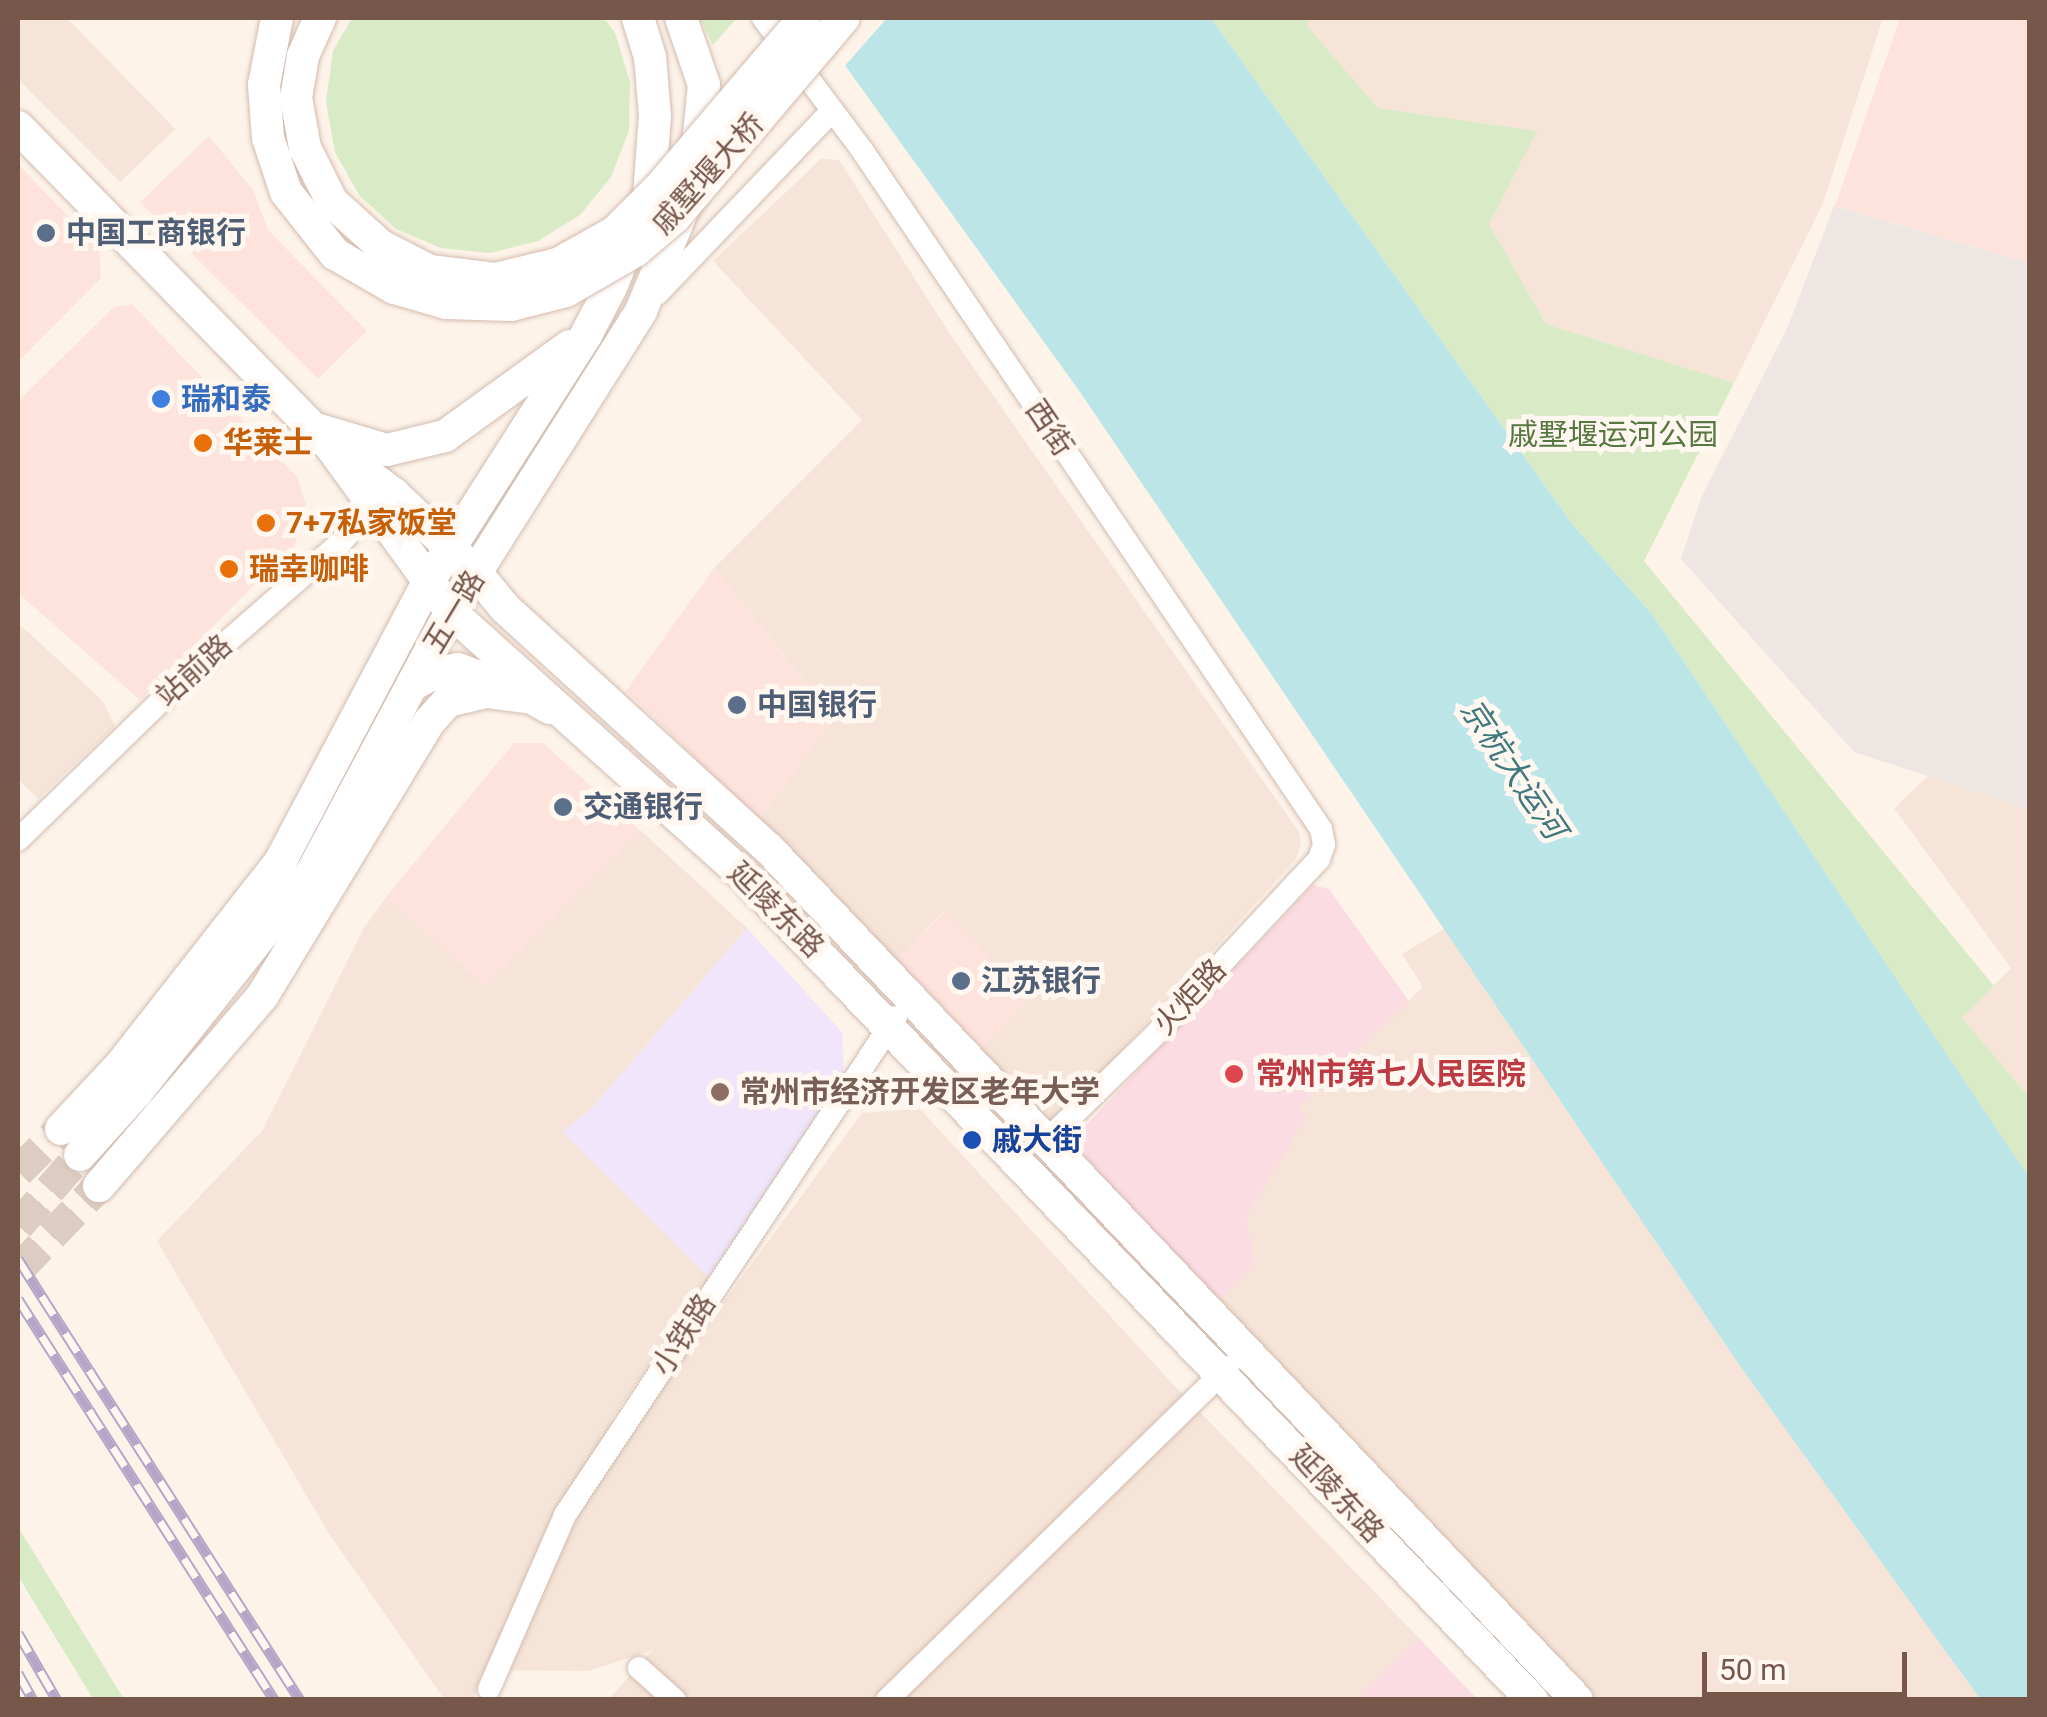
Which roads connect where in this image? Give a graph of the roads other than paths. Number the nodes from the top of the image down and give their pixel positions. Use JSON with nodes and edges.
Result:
{"nodes":[{"id":1,"x":277,"y":18,"type":"edge"},
{"id":2,"x":320,"y":18,"type":"edge"},
{"id":3,"x":638,"y":18,"type":"edge"},
{"id":4,"x":681,"y":18,"type":"edge"},
{"id":5,"x":762,"y":18,"type":"edge"},
{"id":6,"x":804,"y":18,"type":"edge"},
{"id":7,"x":844,"y":18,"type":"edge"},
{"id":8,"x":832,"y":110,"type":"junction"},
{"id":9,"x":18,"y":127,"type":"edge"},
{"id":10,"x":642,"y":312,"type":"junction"},
{"id":11,"x":586,"y":335,"type":"junction"},
{"id":12,"x":323,"y":438,"type":"junction"},
{"id":13,"x":374,"y":507,"type":"junction"},
{"id":14,"x":451,"y":548,"type":"junction"},
{"id":15,"x":477,"y":574,"type":"junction"},
{"id":16,"x":427,"y":584,"type":"junction"},
{"id":17,"x":451,"y":612,"type":"junction"},
{"id":18,"x":412,"y":685,"type":"junction"},
{"id":19,"x":532,"y":698,"type":"junction"},
{"id":20,"x":570,"y":720,"type":"junction"},
{"id":21,"x":18,"y":840,"type":"edge"},
{"id":22,"x":1324,"y":845,"type":"joint"},
{"id":23,"x":912,"y":1001,"type":"junction"},
{"id":24,"x":889,"y":1024,"type":"junction"},
{"id":25,"x":1046,"y":1142,"type":"junction"},
{"id":26,"x":99,"y":1186,"type":"tunnel mouth"},
{"id":27,"x":1234,"y":1362,"type":"junction"},
{"id":28,"x":639,"y":1668,"type":"dead end"},
{"id":29,"x":489,"y":1689,"type":"dead end"},
{"id":30,"x":675,"y":1700,"type":"edge"},
{"id":31,"x":887,"y":1700,"type":"edge"},
{"id":32,"x":1532,"y":1700,"type":"edge"},
{"id":33,"x":1576,"y":1700,"type":"edge"}],
"edges":[{"from":1,"to":7,"type":"main road","name":"戚墅堰大桥","bridge":true},
{"from":2,"to":6,"type":"main road","name":"戚墅堰大桥","bridge":true},
{"from":3,"to":11,"type":"main road","name":"五一路"},
{"from":4,"to":10,"type":"main road","name":"五一路"},
{"from":5,"to":8,"type":"street","name":"西街"},
{"from":8,"to":10,"type":"street"},
{"from":8,"to":22,"type":"street","name":"西街"},
{"from":9,"to":12,"type":"main road","name":"延陵东路"},
{"from":10,"to":15,"type":"main road","name":"五一路"},
{"from":11,"to":12,"type":"main road"},
{"from":11,"to":14,"type":"main road","name":"五一路"},
{"from":12,"to":13,"type":"main road","name":"延陵东路"},
{"from":12,"to":14,"type":"main road","name":"延陵东路"},
{"from":13,"to":16,"type":"main road","name":"延陵东路"},
{"from":13,"to":21,"type":"street","name":"站前路"},
{"from":14,"to":15,"type":"main road","name":"延陵东路"},
{"from":14,"to":16,"type":"main road","name":"五一路"},
{"from":15,"to":17,"type":"main road","name":"五一路"},
{"from":15,"to":23,"type":"main road","name":"延陵东路"},
{"from":16,"to":17,"type":"main road","name":"延陵东路"},
{"from":16,"to":18,"type":"main road","name":"五一路"},
{"from":17,"to":18,"type":"main road","name":"五一路"},
{"from":17,"to":20,"type":"main road","name":"延陵东路"},
{"from":18,"to":19,"type":"main road"},
{"from":19,"to":20,"type":"main road"},
{"from":19,"to":26,"type":"main road"},
{"from":20,"to":24,"type":"main road","name":"延陵东路"},
{"from":22,"to":25,"type":"street","name":"火炬路"},
{"from":23,"to":24,"type":"street","name":"小铁路"},
{"from":23,"to":25,"type":"main road","name":"延陵东路"},
{"from":24,"to":27,"type":"main road","name":"延陵东路"},
{"from":24,"to":29,"type":"street","name":"小铁路"},
{"from":25,"to":27,"type":"main road","name":"延陵东路"},
{"from":27,"to":31,"type":"street"},
{"from":27,"to":32,"type":"main road","name":"延陵东路"},
{"from":27,"to":33,"type":"main road","name":"延陵东路"},
{"from":28,"to":30,"type":"street"}]}
